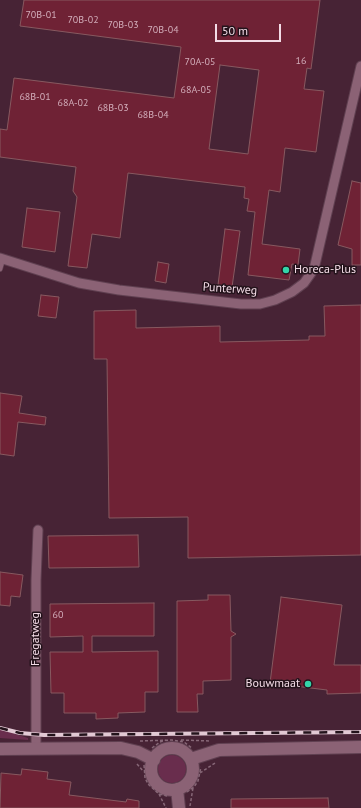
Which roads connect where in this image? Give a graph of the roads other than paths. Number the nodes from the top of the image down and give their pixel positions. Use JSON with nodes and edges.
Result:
{"nodes":[{"id":1,"x":361,"y":66,"type":"edge"},
{"id":2,"x":1,"y":259,"type":"edge"},
{"id":3,"x":0,"y":269,"type":"edge"},
{"id":4,"x":38,"y":530,"type":"dead end"},
{"id":5,"x":361,"y":747,"type":"edge"},
{"id":6,"x":0,"y":749,"type":"edge"},
{"id":7,"x":36,"y":749,"type":"junction"},
{"id":8,"x":150,"y":758,"type":"junction"},
{"id":9,"x":194,"y":758,"type":"junction"},
{"id":10,"x":178,"y":798,"type":"edge"}],
"edges":[{"from":1,"to":2,"type":"street","name":"Punterweg"},
{"from":2,"to":3,"type":"lane"},
{"from":4,"to":7,"type":"street","name":"Fregatweg"},
{"from":5,"to":9,"type":"street"},
{"from":6,"to":7,"type":"street"},
{"from":7,"to":8,"type":"street"},
{"from":8,"to":9,"type":"street"},
{"from":8,"to":10,"type":"street"},
{"from":9,"to":10,"type":"street"}]}
